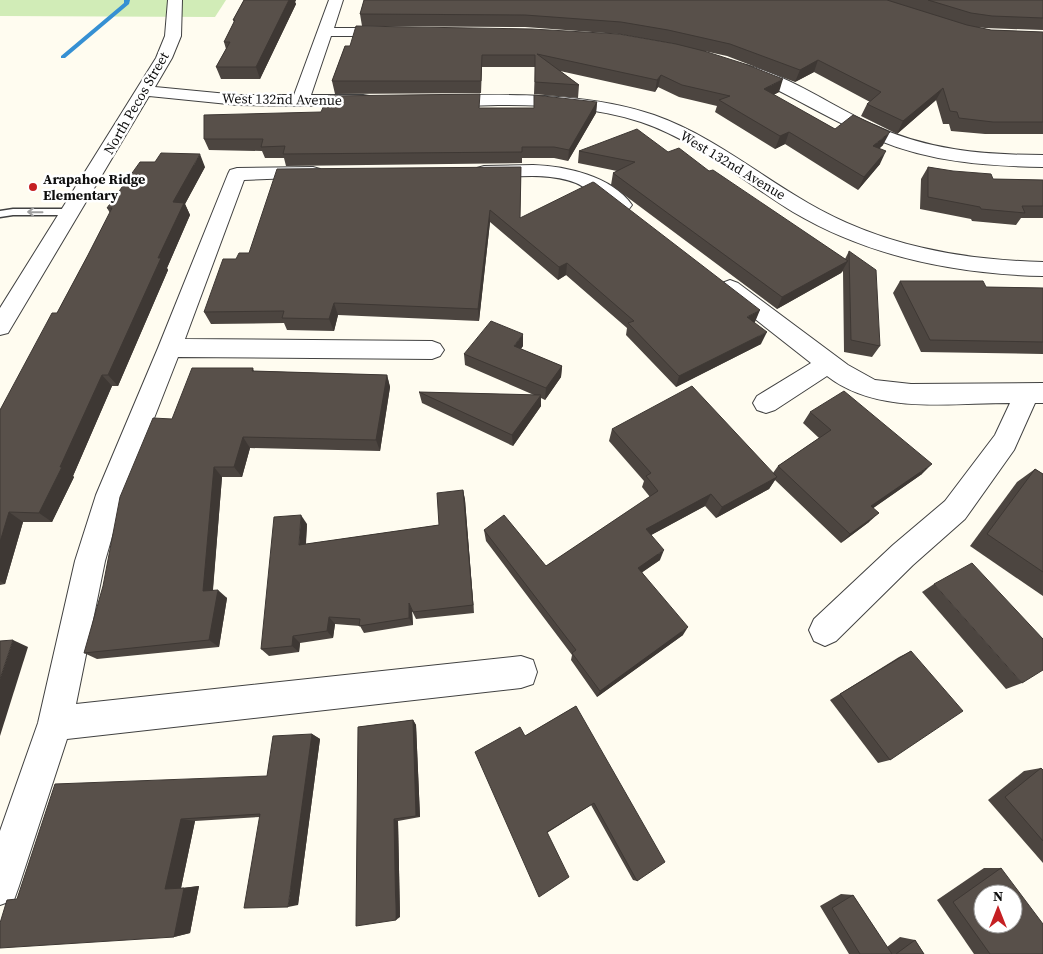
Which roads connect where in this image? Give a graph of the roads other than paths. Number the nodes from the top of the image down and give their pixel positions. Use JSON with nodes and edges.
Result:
{"nodes":[{"id":1,"x":175,"y":0,"type":"edge"},
{"id":2,"x":336,"y":0,"type":"edge"},
{"id":3,"x":324,"y":32,"type":"junction"},
{"id":4,"x":411,"y":32,"type":"edge"},
{"id":5,"x":732,"y":65,"type":"edge"},
{"id":6,"x":145,"y":91,"type":"junction"},
{"id":7,"x":378,"y":100,"type":"edge"},
{"id":8,"x":426,"y":100,"type":"edge"},
{"id":9,"x":300,"y":101,"type":"junction"},
{"id":10,"x":1043,"y":162,"type":"edge"},
{"id":11,"x":462,"y":172,"type":"edge"},
{"id":12,"x":337,"y":173,"type":"edge"},
{"id":13,"x":70,"y":212,"type":"junction"},
{"id":14,"x":0,"y":214,"type":"edge"},
{"id":15,"x":641,"y":220,"type":"edge"},
{"id":16,"x":1043,"y":270,"type":"edge"},
{"id":17,"x":712,"y":274,"type":"edge"},
{"id":18,"x":0,"y":327,"type":"edge"},
{"id":19,"x":170,"y":348,"type":"junction"},
{"id":20,"x":432,"y":350,"type":"dead end"},
{"id":21,"x":828,"y":364,"type":"junction"},
{"id":22,"x":1035,"y":393,"type":"edge"},
{"id":23,"x":766,"y":403,"type":"dead end"},
{"id":24,"x":825,"y":630,"type":"dead end"},
{"id":25,"x":521,"y":672,"type":"dead end"},
{"id":26,"x":54,"y":723,"type":"junction"},
{"id":27,"x":0,"y":886,"type":"edge"}],
"edges":[{"from":1,"to":6,"type":"street","name":"North Pecos Street"},
{"from":2,"to":3,"type":"street"},
{"from":3,"to":4,"type":"street"},
{"from":3,"to":9,"type":"street"},
{"from":5,"to":10,"type":"street"},
{"from":6,"to":9,"type":"street","name":"West 132nd Avenue"},
{"from":6,"to":13,"type":"street","name":"North Pecos Street"},
{"from":7,"to":9,"type":"street","name":"West 132nd Avenue"},
{"from":8,"to":16,"type":"street","name":"West 132nd Avenue"},
{"from":11,"to":15,"type":"street"},
{"from":12,"to":19,"type":"street"},
{"from":13,"to":14,"type":"lane","one_way":true},
{"from":13,"to":18,"type":"street","name":"North Pecos Street"},
{"from":17,"to":21,"type":"street"},
{"from":19,"to":20,"type":"street"},
{"from":19,"to":26,"type":"street"},
{"from":21,"to":22,"type":"street"},
{"from":21,"to":23,"type":"street"},
{"from":22,"to":24,"type":"street"},
{"from":25,"to":26,"type":"street"},
{"from":26,"to":27,"type":"street"}]}
